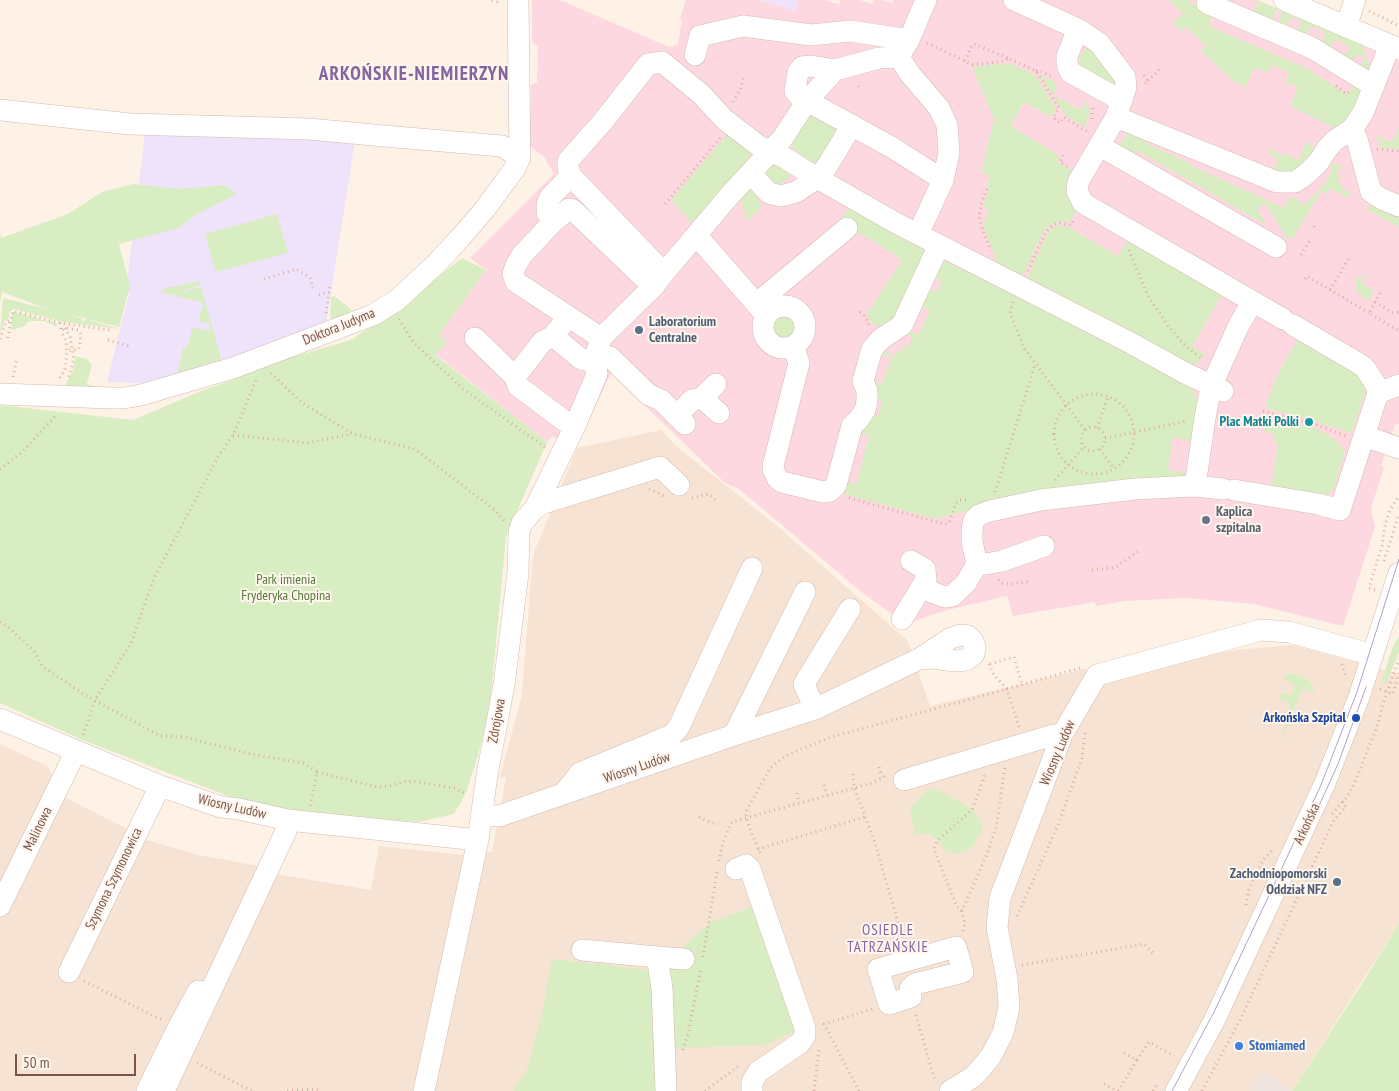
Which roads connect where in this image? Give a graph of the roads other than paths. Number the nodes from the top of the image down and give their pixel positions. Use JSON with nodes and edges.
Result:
{"nodes":[{"id":1,"x":518,"y":0,"type":"edge"},
{"id":2,"x":926,"y":0,"type":"edge"},
{"id":3,"x":1014,"y":0,"type":"edge"},
{"id":4,"x":1284,"y":0,"type":"edge"},
{"id":5,"x":1355,"y":1,"type":"edge"},
{"id":6,"x":1207,"y":3,"type":"dead end"},
{"id":7,"x":1346,"y":27,"type":"junction"},
{"id":8,"x":1078,"y":29,"type":"junction"},
{"id":9,"x":1396,"y":40,"type":"edge"},
{"id":10,"x":911,"y":46,"type":"junction"},
{"id":11,"x":695,"y":55,"type":"dead end"},
{"id":12,"x":1367,"y":82,"type":"junction"},
{"id":13,"x":807,"y":101,"type":"junction"},
{"id":14,"x":1119,"y":109,"type":"junction"},
{"id":15,"x":0,"y":110,"type":"edge"},
{"id":16,"x":852,"y":125,"type":"junction"},
{"id":17,"x":1352,"y":129,"type":"junction"},
{"id":18,"x":1100,"y":146,"type":"junction"},
{"id":19,"x":771,"y":151,"type":"junction"},
{"id":20,"x":520,"y":158,"type":"junction"},
{"id":21,"x":750,"y":173,"type":"junction"},
{"id":22,"x":571,"y":176,"type":"junction"},
{"id":23,"x":817,"y":178,"type":"junction"},
{"id":24,"x":942,"y":180,"type":"junction"},
{"id":25,"x":1399,"y":206,"type":"edge"},
{"id":26,"x":554,"y":221,"type":"junction"},
{"id":27,"x":847,"y":228,"type":"dead end"},
{"id":28,"x":918,"y":234,"type":"junction"},
{"id":29,"x":696,"y":235,"type":"junction"},
{"id":30,"x":939,"y":245,"type":"junction"},
{"id":31,"x":1276,"y":247,"type":"dead end"},
{"id":32,"x":660,"y":279,"type":"junction"},
{"id":33,"x":1252,"y":302,"type":"junction"},
{"id":34,"x":761,"y":310,"type":"junction"},
{"id":35,"x":568,"y":317,"type":"junction"},
{"id":36,"x":553,"y":336,"type":"junction"},
{"id":37,"x":474,"y":338,"type":"dead end"},
{"id":38,"x":793,"y":346,"type":"junction"},
{"id":39,"x":597,"y":351,"type":"junction"},
{"id":40,"x":515,"y":378,"type":"junction"},
{"id":41,"x":1399,"y":385,"type":"edge"},
{"id":42,"x":6,"y":387,"type":"edge"},
{"id":43,"x":1217,"y":389,"type":"junction"},
{"id":44,"x":1378,"y":393,"type":"junction"},
{"id":45,"x":719,"y":413,"type":"dead end"},
{"id":46,"x":574,"y":428,"type":"junction"},
{"id":47,"x":1399,"y":433,"type":"edge"},
{"id":48,"x":1364,"y":434,"type":"junction"},
{"id":49,"x":1399,"y":448,"type":"edge"},
{"id":50,"x":1195,"y":486,"type":"junction"},
{"id":51,"x":679,"y":494,"type":"road end"},
{"id":52,"x":535,"y":508,"type":"junction"},
{"id":53,"x":1044,"y":546,"type":"dead end"},
{"id":54,"x":911,"y":561,"type":"dead end"},
{"id":55,"x":977,"y":564,"type":"junction"},
{"id":56,"x":752,"y":568,"type":"dead end"},
{"id":57,"x":1390,"y":572,"type":"edge"},
{"id":58,"x":923,"y":586,"type":"junction"},
{"id":59,"x":804,"y":592,"type":"dead end"},
{"id":60,"x":850,"y":609,"type":"dead end"},
{"id":61,"x":1392,"y":618,"type":"edge"},
{"id":62,"x":902,"y":619,"type":"dead end"},
{"id":63,"x":1372,"y":655,"type":"junction"},
{"id":64,"x":919,"y":659,"type":"dead end"},
{"id":65,"x":815,"y":709,"type":"junction"},
{"id":66,"x":0,"y":719,"type":"edge"},
{"id":67,"x":734,"y":735,"type":"junction"},
{"id":68,"x":1062,"y":735,"type":"junction"},
{"id":69,"x":76,"y":751,"type":"junction"},
{"id":70,"x":897,"y":777,"type":"road end"},
{"id":71,"x":160,"y":786,"type":"junction"},
{"id":72,"x":563,"y":794,"type":"junction"},
{"id":73,"x":483,"y":809,"type":"junction"},
{"id":74,"x":297,"y":821,"type":"junction"},
{"id":75,"x":478,"y":840,"type":"junction"},
{"id":76,"x":736,"y":869,"type":"dead end"},
{"id":77,"x":0,"y":906,"type":"edge"},
{"id":78,"x":237,"y":938,"type":"junction"},
{"id":79,"x":582,"y":950,"type":"dead end"},
{"id":80,"x":657,"y":957,"type":"junction"},
{"id":81,"x":684,"y":959,"type":"dead end"},
{"id":82,"x":69,"y":972,"type":"road end"},
{"id":83,"x":889,"y":1004,"type":"joint"},
{"id":84,"x":1168,"y":1086,"type":"edge"},
{"id":85,"x":944,"y":1088,"type":"edge"},
{"id":86,"x":147,"y":1091,"type":"edge"},
{"id":87,"x":164,"y":1091,"type":"edge"},
{"id":88,"x":424,"y":1091,"type":"edge"},
{"id":89,"x":666,"y":1091,"type":"edge"},
{"id":90,"x":752,"y":1091,"type":"edge"}],
"edges":[{"from":1,"to":20,"type":"street"},
{"from":2,"to":10,"type":"street"},
{"from":3,"to":8,"type":"street"},
{"from":4,"to":7,"type":"street"},
{"from":5,"to":7,"type":"street"},
{"from":6,"to":12,"type":"street"},
{"from":7,"to":9,"type":"street"},
{"from":8,"to":14,"type":"street"},
{"from":8,"to":14,"type":"street"},
{"from":9,"to":12,"type":"street"},
{"from":10,"to":11,"type":"street"},
{"from":10,"to":13,"type":"street"},
{"from":10,"to":24,"type":"street"},
{"from":12,"to":17,"type":"street"},
{"from":13,"to":16,"type":"street"},
{"from":13,"to":19,"type":"street"},
{"from":14,"to":17,"type":"street"},
{"from":14,"to":18,"type":"street"},
{"from":15,"to":20,"type":"street"},
{"from":16,"to":23,"type":"street"},
{"from":16,"to":24,"type":"street"},
{"from":17,"to":25,"type":"street"},
{"from":18,"to":31,"type":"street"},
{"from":18,"to":33,"type":"street"},
{"from":19,"to":21,"type":"street"},
{"from":19,"to":22,"type":"street"},
{"from":19,"to":23,"type":"street"},
{"from":20,"to":42,"type":"street","name":"Doktora Judyma"},
{"from":21,"to":23,"type":"street"},
{"from":21,"to":29,"type":"street"},
{"from":22,"to":26,"type":"street"},
{"from":22,"to":32,"type":"street"},
{"from":23,"to":28,"type":"street"},
{"from":24,"to":28,"type":"street"},
{"from":26,"to":32,"type":"street"},
{"from":26,"to":35,"type":"street"},
{"from":27,"to":34,"type":"street"},
{"from":28,"to":30,"type":"street"},
{"from":29,"to":32,"type":"street"},
{"from":29,"to":34,"type":"street"},
{"from":30,"to":38,"type":"street"},
{"from":30,"to":43,"type":"street"},
{"from":32,"to":39,"type":"street"},
{"from":33,"to":43,"type":"street"},
{"from":33,"to":44,"type":"street"},
{"from":34,"to":38,"type":"street"},
{"from":34,"to":38,"type":"street"},
{"from":35,"to":36,"type":"street"},
{"from":35,"to":39,"type":"street"},
{"from":36,"to":39,"type":"street"},
{"from":36,"to":40,"type":"street"},
{"from":37,"to":40,"type":"street"},
{"from":39,"to":45,"type":"street"},
{"from":39,"to":46,"type":"street","name":"Zdrojowa"},
{"from":40,"to":46,"type":"street"},
{"from":41,"to":44,"type":"street"},
{"from":43,"to":50,"type":"street"},
{"from":44,"to":48,"type":"street"},
{"from":46,"to":52,"type":"street","name":"Zdrojowa"},
{"from":47,"to":48,"type":"street"},
{"from":48,"to":49,"type":"street"},
{"from":48,"to":50,"type":"street"},
{"from":50,"to":55,"type":"street"},
{"from":51,"to":52,"type":"street"},
{"from":52,"to":73,"type":"street","name":"Zdrojowa"},
{"from":53,"to":55,"type":"street"},
{"from":54,"to":58,"type":"street"},
{"from":55,"to":58,"type":"street"},
{"from":56,"to":72,"type":"street"},
{"from":57,"to":61,"type":"street","name":"Arkońska"},
{"from":58,"to":62,"type":"street"},
{"from":59,"to":67,"type":"street"},
{"from":60,"to":65,"type":"street"},
{"from":61,"to":63,"type":"street","name":"Arkońska"},
{"from":63,"to":68,"type":"street","name":"Wiosny Ludów"},
{"from":63,"to":84,"type":"street","name":"Arkońska"},
{"from":64,"to":65,"type":"street","name":"Wiosny Ludów"},
{"from":65,"to":67,"type":"street","name":"Wiosny Ludów"},
{"from":66,"to":69,"type":"street","name":"Wiosny Ludów"},
{"from":67,"to":72,"type":"street","name":"Wiosny Ludów"},
{"from":68,"to":70,"type":"street"},
{"from":68,"to":85,"type":"street","name":"Wiosny Ludów"},
{"from":69,"to":71,"type":"street","name":"Wiosny Ludów"},
{"from":69,"to":77,"type":"street","name":"Malinowa"},
{"from":71,"to":74,"type":"street","name":"Wiosny Ludów"},
{"from":71,"to":82,"type":"street","name":"Szymona Szymonowica"},
{"from":72,"to":73,"type":"street","name":"Wiosny Ludów"},
{"from":73,"to":75,"type":"street","name":"Zdrojowa"},
{"from":74,"to":75,"type":"street","name":"Wiosny Ludów"},
{"from":74,"to":78,"type":"street"},
{"from":75,"to":88,"type":"street","name":"Zdrojowa"},
{"from":76,"to":90,"type":"street"},
{"from":78,"to":86,"type":"street"},
{"from":78,"to":87,"type":"street"},
{"from":79,"to":80,"type":"street"},
{"from":80,"to":81,"type":"street"},
{"from":80,"to":89,"type":"street"},
{"from":83,"to":83,"type":"street"}]}
